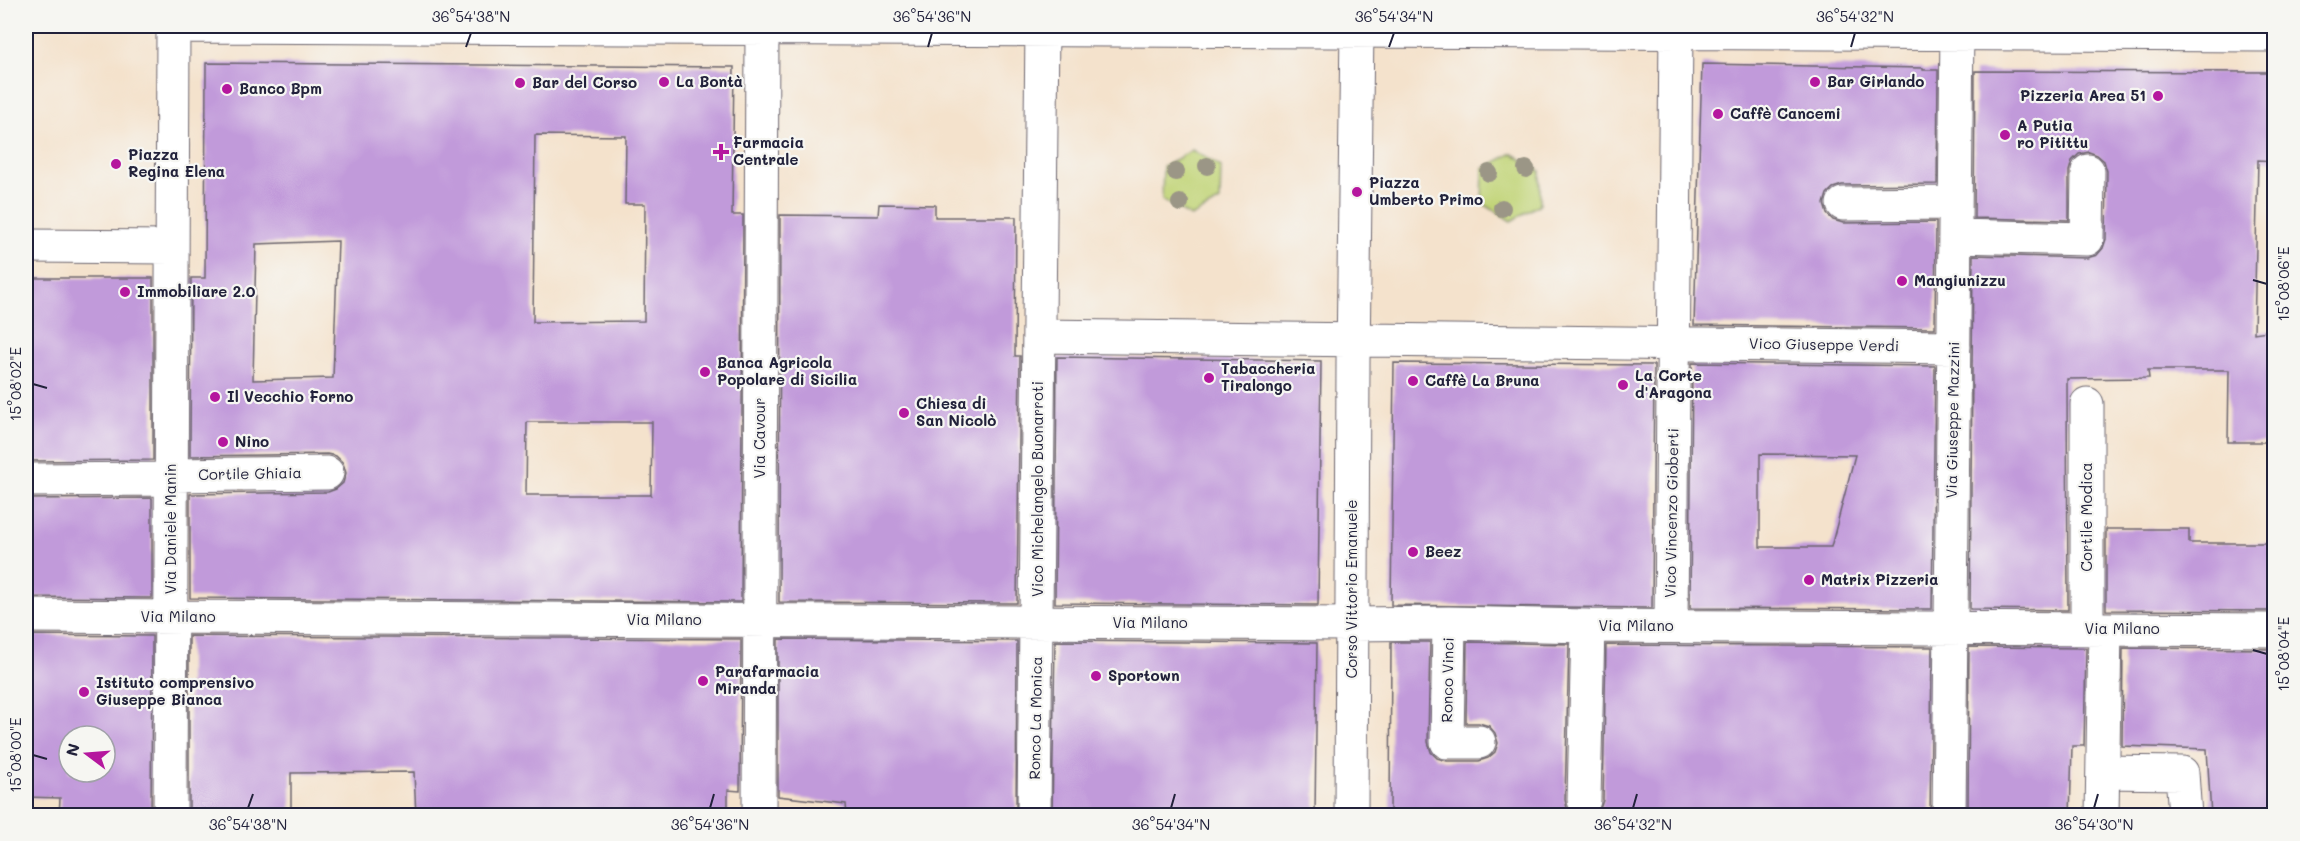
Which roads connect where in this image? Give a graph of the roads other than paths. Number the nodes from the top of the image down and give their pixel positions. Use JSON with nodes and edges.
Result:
{"nodes":[{"id":1,"x":184,"y":26,"type":"edge"},
{"id":2,"x":762,"y":27,"type":"edge"},
{"id":3,"x":1035,"y":28,"type":"edge"},
{"id":4,"x":1357,"y":28,"type":"edge"},
{"id":5,"x":1684,"y":30,"type":"edge"},
{"id":6,"x":1957,"y":30,"type":"edge"},
{"id":7,"x":2274,"y":35,"type":"edge"},
{"id":8,"x":2088,"y":171,"type":"dead end"},
{"id":9,"x":1955,"y":203,"type":"junction"},
{"id":10,"x":1844,"y":204,"type":"dead end"},
{"id":11,"x":1955,"y":236,"type":"junction"},
{"id":12,"x":26,"y":246,"type":"edge"},
{"id":13,"x":172,"y":263,"type":"junction"},
{"id":14,"x":1040,"y":346,"type":"junction"},
{"id":15,"x":1954,"y":347,"type":"junction"},
{"id":16,"x":1681,"y":350,"type":"junction"},
{"id":17,"x":1353,"y":351,"type":"junction"},
{"id":18,"x":2087,"y":404,"type":"dead end"},
{"id":19,"x":327,"y":473,"type":"dead end"},
{"id":20,"x":171,"y":477,"type":"junction"},
{"id":21,"x":26,"y":480,"type":"edge"},
{"id":22,"x":26,"y":616,"type":"edge"},
{"id":23,"x":171,"y":616,"type":"junction"},
{"id":24,"x":759,"y":620,"type":"junction"},
{"id":25,"x":1037,"y":622,"type":"junction"},
{"id":26,"x":1449,"y":623,"type":"junction"},
{"id":27,"x":1352,"y":624,"type":"junction"},
{"id":28,"x":1588,"y":626,"type":"junction"},
{"id":29,"x":1671,"y":626,"type":"junction"},
{"id":30,"x":1951,"y":628,"type":"junction"},
{"id":31,"x":2096,"y":629,"type":"junction"},
{"id":32,"x":2274,"y":630,"type":"edge"},
{"id":33,"x":1479,"y":742,"type":"dead end"},
{"id":34,"x":2103,"y":771,"type":"junction"},
{"id":35,"x":1584,"y":800,"type":"dead end"},
{"id":36,"x":1034,"y":814,"type":"dead end"},
{"id":37,"x":170,"y":816,"type":"edge"},
{"id":38,"x":759,"y":816,"type":"edge"},
{"id":39,"x":1351,"y":816,"type":"edge"},
{"id":40,"x":1949,"y":816,"type":"edge"},
{"id":41,"x":2102,"y":816,"type":"edge"},
{"id":42,"x":2185,"y":816,"type":"edge"}],
"edges":[{"from":1,"to":2,"type":"street"},
{"from":1,"to":13,"type":"street","name":"Via Daniele Manin"},
{"from":2,"to":3,"type":"street"},
{"from":2,"to":24,"type":"street","name":"Via Cavour"},
{"from":3,"to":4,"type":"street"},
{"from":3,"to":14,"type":"street","name":"Vico Michelangelo Buonarroti"},
{"from":4,"to":5,"type":"street"},
{"from":4,"to":17,"type":"street","name":"Corso Vittorio Emanuele"},
{"from":5,"to":6,"type":"street"},
{"from":5,"to":16,"type":"street","name":"Vico Vincenzo Gioberti"},
{"from":6,"to":7,"type":"street"},
{"from":6,"to":9,"type":"street","name":"Via Giuseppe Mazzini"},
{"from":8,"to":11,"type":"street"},
{"from":9,"to":10,"type":"street"},
{"from":9,"to":11,"type":"street","name":"Via Giuseppe Mazzini"},
{"from":11,"to":15,"type":"street","name":"Via Giuseppe Mazzini"},
{"from":12,"to":13,"type":"street"},
{"from":13,"to":20,"type":"street","name":"Via Daniele Manin"},
{"from":14,"to":17,"type":"street","name":"Vico Giuseppe Verdi"},
{"from":14,"to":25,"type":"street","name":"Vico Michelangelo Buonarroti"},
{"from":15,"to":16,"type":"street","name":"Vico Giuseppe Verdi"},
{"from":15,"to":30,"type":"street","name":"Via Giuseppe Mazzini"},
{"from":16,"to":17,"type":"street","name":"Vico Giuseppe Verdi"},
{"from":16,"to":29,"type":"street","name":"Vico Vincenzo Gioberti"},
{"from":17,"to":27,"type":"street","name":"Corso Vittorio Emanuele"},
{"from":18,"to":31,"type":"street","name":"Cortile Modica"},
{"from":19,"to":20,"type":"street","name":"Cortile Ghiaia"},
{"from":20,"to":21,"type":"street","name":"Cortile Ghiaia"},
{"from":20,"to":23,"type":"street","name":"Via Daniele Manin"},
{"from":22,"to":23,"type":"street","name":"Via Milano"},
{"from":23,"to":24,"type":"street","name":"Via Milano"},
{"from":23,"to":37,"type":"street","name":"Via Daniele Manin"},
{"from":24,"to":25,"type":"street","name":"Via Milano"},
{"from":24,"to":38,"type":"street","name":"Via Cavour"},
{"from":25,"to":27,"type":"street","name":"Via Milano"},
{"from":25,"to":36,"type":"street","name":"Ronco La Monica"},
{"from":26,"to":27,"type":"street","name":"Via Milano"},
{"from":26,"to":28,"type":"street","name":"Via Milano"},
{"from":26,"to":33,"type":"street","name":"Ronco Vinci"},
{"from":27,"to":39,"type":"street","name":"Corso Vittorio Emanuele"},
{"from":28,"to":29,"type":"street","name":"Via Milano"},
{"from":28,"to":35,"type":"street"},
{"from":29,"to":30,"type":"street","name":"Via Milano"},
{"from":30,"to":31,"type":"street","name":"Via Milano"},
{"from":30,"to":40,"type":"street","name":"Via Giuseppe Mazzini"},
{"from":31,"to":32,"type":"street","name":"Via Milano"},
{"from":31,"to":34,"type":"street","name":"Cortile Modica"},
{"from":34,"to":41,"type":"street","name":"Cortile Modica"},
{"from":34,"to":42,"type":"street"}]}
